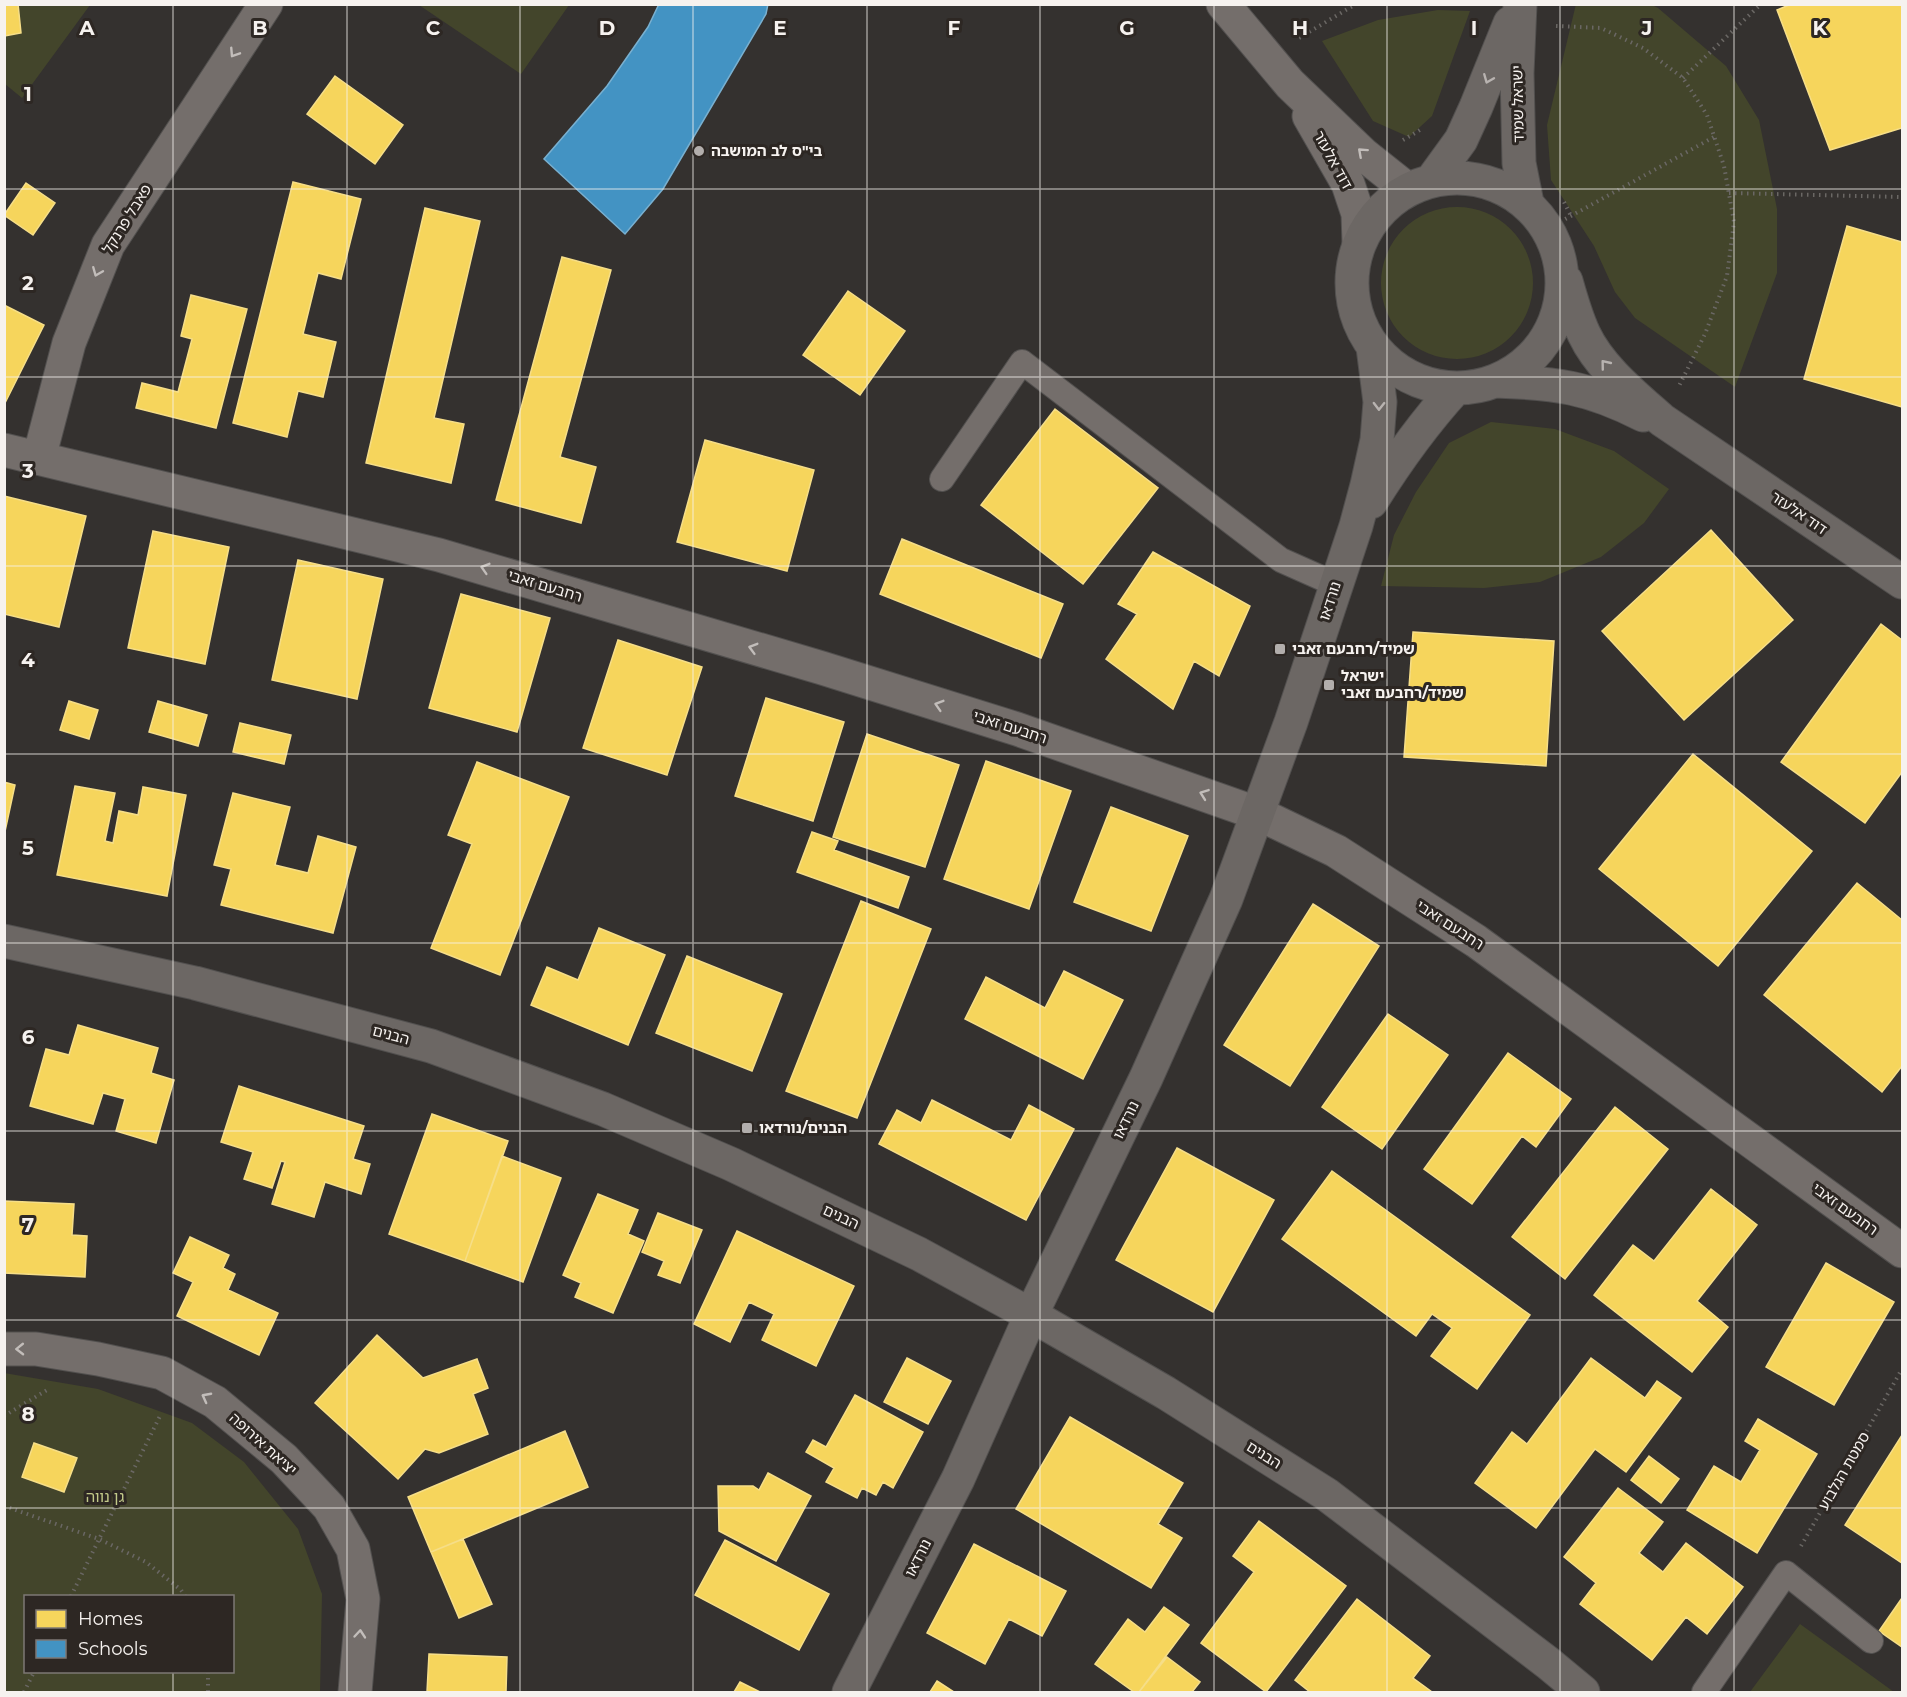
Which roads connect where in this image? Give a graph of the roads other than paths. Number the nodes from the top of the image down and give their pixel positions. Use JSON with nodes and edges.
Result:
{"nodes":[{"id":1,"x":266,"y":4,"type":"edge"},
{"id":2,"x":1223,"y":4,"type":"edge"},
{"id":3,"x":1518,"y":11,"type":"edge"},
{"id":4,"x":1290,"y":84,"type":"junction"},
{"id":5,"x":1419,"y":185,"type":"junction"},
{"id":6,"x":1527,"y":203,"type":"junction"},
{"id":7,"x":1359,"y":243,"type":"junction"},
{"id":8,"x":1562,"y":263,"type":"junction"},
{"id":9,"x":1373,"y":347,"type":"junction"},
{"id":10,"x":1495,"y":381,"type":"junction"},
{"id":11,"x":1455,"y":388,"type":"junction"},
{"id":12,"x":1696,"y":444,"type":"junction"},
{"id":13,"x":4,"y":450,"type":"edge"},
{"id":14,"x":39,"y":458,"type":"junction"},
{"id":15,"x":942,"y":479,"type":"dead end"},
{"id":16,"x":1356,"y":526,"type":"junction"},
{"id":17,"x":1902,"y":582,"type":"edge"},
{"id":18,"x":1335,"y":584,"type":"junction"},
{"id":19,"x":1259,"y":814,"type":"junction"},
{"id":20,"x":4,"y":941,"type":"edge"},
{"id":21,"x":1902,"y":1251,"type":"edge"},
{"id":22,"x":1031,"y":1315,"type":"junction"},
{"id":23,"x":4,"y":1349,"type":"edge"},
{"id":24,"x":1871,"y":1641,"type":"dead end"},
{"id":25,"x":355,"y":1692,"type":"edge"},
{"id":26,"x":849,"y":1692,"type":"edge"},
{"id":27,"x":1583,"y":1692,"type":"edge"},
{"id":28,"x":1704,"y":1692,"type":"edge"}],
"edges":[{"from":1,"to":14,"type":"street","name":"פאבל פרנקל","one_way":true},
{"from":2,"to":4,"type":"street","name":"דוד אלעזר"},
{"from":3,"to":5,"type":"street","name":"ישראל שמיד","one_way":true},
{"from":3,"to":6,"type":"street","name":"ישראל שמיד"},
{"from":5,"to":4,"type":"street","name":"דוד אלעזר","one_way":true},
{"from":4,"to":7,"type":"street","name":"דוד אלעזר"},
{"from":5,"to":6,"type":"street"},
{"from":5,"to":7,"type":"street"},
{"from":6,"to":8,"type":"street"},
{"from":7,"to":9,"type":"street"},
{"from":8,"to":10,"type":"street"},
{"from":12,"to":8,"type":"street","name":"דוד אלעזר","one_way":true},
{"from":9,"to":11,"type":"street"},
{"from":9,"to":16,"type":"street","name":"נורדאו","one_way":true},
{"from":10,"to":11,"type":"street"},
{"from":10,"to":12,"type":"street","name":"דוד אלעזר"},
{"from":11,"to":16,"type":"street","name":"נורדאו"},
{"from":12,"to":17,"type":"street","name":"דוד אלעזר"},
{"from":13,"to":14,"type":"street","name":"רחבעם זאבי"},
{"from":19,"to":14,"type":"street","name":"רחבעם זאבי","one_way":true},
{"from":15,"to":18,"type":"lane"},
{"from":16,"to":18,"type":"street","name":"נורדאו"},
{"from":18,"to":19,"type":"street","name":"נורדאו"},
{"from":19,"to":21,"type":"street","name":"רחבעם זאבי"},
{"from":19,"to":22,"type":"street","name":"נורדאו"},
{"from":20,"to":22,"type":"street","name":"הבנים"},
{"from":22,"to":26,"type":"street","name":"נורדאו"},
{"from":22,"to":27,"type":"street","name":"הבנים"},
{"from":25,"to":23,"type":"street","name":"יציאת אירופה","one_way":true},
{"from":24,"to":28,"type":"lane"}]}
